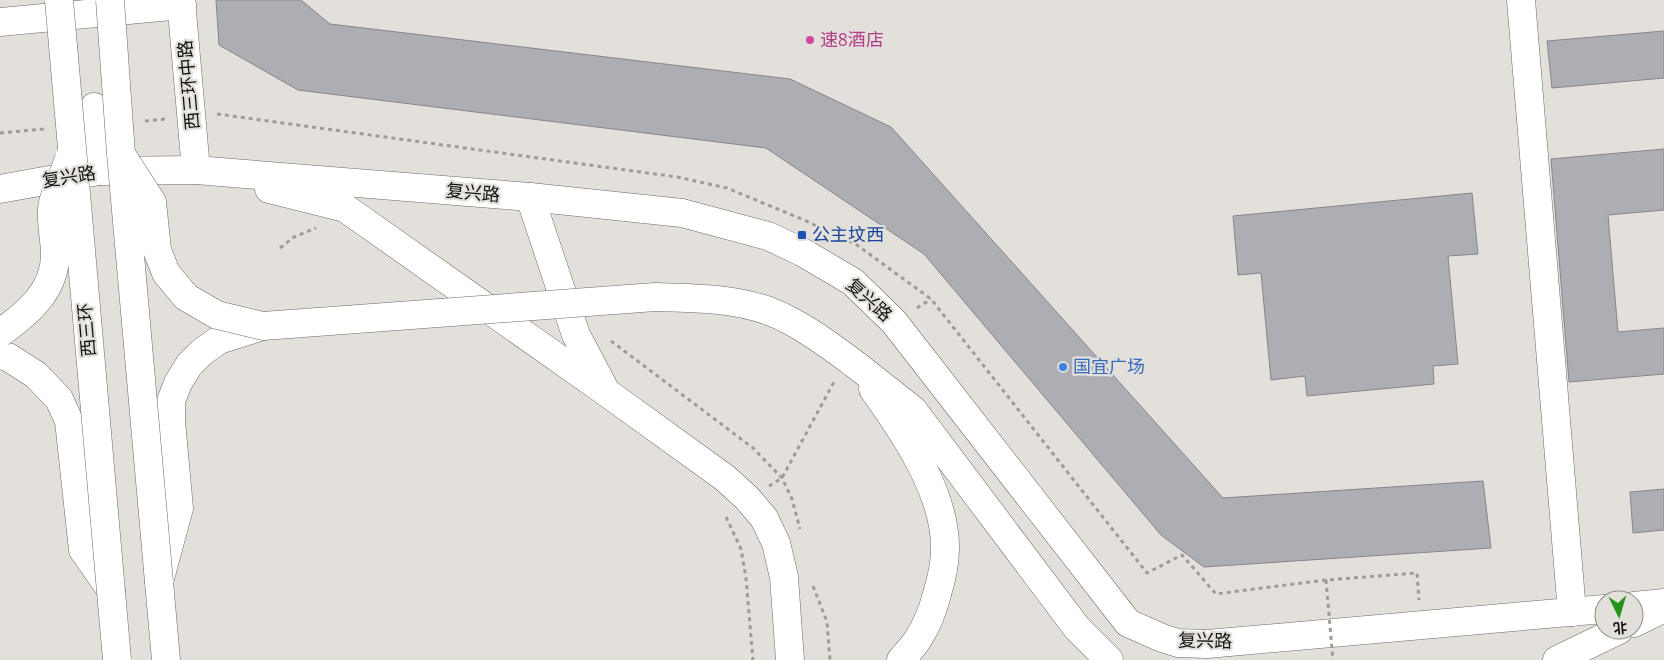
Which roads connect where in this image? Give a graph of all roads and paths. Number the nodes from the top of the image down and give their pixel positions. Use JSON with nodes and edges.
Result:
{"nodes":[{"id":1,"x":59,"y":0,"type":"edge"},
{"id":2,"x":110,"y":0,"type":"edge"},
{"id":3,"x":1520,"y":0,"type":"edge"},
{"id":4,"x":182,"y":2,"type":"edge"},
{"id":5,"x":0,"y":22,"type":"edge"},
{"id":6,"x":94,"y":107,"type":"dead end"},
{"id":7,"x":191,"y":116,"type":"junction"},
{"id":8,"x":143,"y":121,"type":"dead end"},
{"id":9,"x":48,"y":129,"type":"dead end"},
{"id":10,"x":0,"y":133,"type":"edge"},
{"id":11,"x":72,"y":153,"type":"junction"},
{"id":12,"x":121,"y":154,"type":"junction"},
{"id":13,"x":196,"y":170,"type":"junction"},
{"id":14,"x":99,"y":171,"type":"junction"},
{"id":15,"x":678,"y":177,"type":"dead end"},
{"id":16,"x":0,"y":189,"type":"edge"},
{"id":17,"x":530,"y":197,"type":"junction"},
{"id":18,"x":318,"y":228,"type":"dead end"},
{"id":19,"x":857,"y":245,"type":"dead end"},
{"id":20,"x":280,"y":248,"type":"dead end"},
{"id":21,"x":263,"y":326,"type":"junction"},
{"id":22,"x":0,"y":333,"type":"edge"},
{"id":23,"x":0,"y":355,"type":"edge"},
{"id":24,"x":856,"y":365,"type":"junction"},
{"id":25,"x":606,"y":392,"type":"junction"},
{"id":26,"x":722,"y":510,"type":"dead end"},
{"id":27,"x":1418,"y":573,"type":"dead end"},
{"id":28,"x":1326,"y":580,"type":"junction"},
{"id":29,"x":159,"y":582,"type":"junction"},
{"id":30,"x":110,"y":590,"type":"junction"},
{"id":31,"x":1664,"y":603,"type":"edge"},
{"id":32,"x":1644,"y":605,"type":"edge"},
{"id":33,"x":1664,"y":608,"type":"edge"},
{"id":34,"x":1594,"y":610,"type":"edge"},
{"id":35,"x":1572,"y":612,"type":"junction"},
{"id":36,"x":1644,"y":618,"type":"edge"},
{"id":37,"x":1598,"y":640,"type":"edge"},
{"id":38,"x":117,"y":660,"type":"edge"},
{"id":39,"x":166,"y":660,"type":"edge"},
{"id":40,"x":753,"y":660,"type":"edge"},
{"id":41,"x":790,"y":660,"type":"edge"},
{"id":42,"x":901,"y":660,"type":"edge"},
{"id":43,"x":1109,"y":660,"type":"edge"},
{"id":44,"x":1332,"y":660,"type":"edge"},
{"id":45,"x":1557,"y":660,"type":"edge"}],
"edges":[{"from":1,"to":11,"type":"main road","name":"西三环","bridge":true},
{"from":2,"to":12,"type":"main road","bridge":true},
{"from":3,"to":35,"type":"main road"},
{"from":4,"to":5,"type":"main road"},
{"from":4,"to":7,"type":"main road","name":"西三环中路"},
{"from":6,"to":14,"type":"main road"},
{"from":7,"to":8,"type":"path"},
{"from":7,"to":13,"type":"main road","name":"西三环中路"},
{"from":7,"to":15,"type":"path"},
{"from":9,"to":10,"type":"path"},
{"from":11,"to":22,"type":"main road","bridge":true},
{"from":11,"to":30,"type":"main road","name":"西三环","bridge":true},
{"from":12,"to":21,"type":"main road","bridge":true},
{"from":12,"to":29,"type":"main road","bridge":true},
{"from":13,"to":14,"type":"main road","name":"复兴路"},
{"from":13,"to":17,"type":"main road","name":"复兴路"},
{"from":13,"to":25,"type":"main road"},
{"from":14,"to":16,"type":"main road","name":"复兴路"},
{"from":17,"to":25,"type":"main road"},
{"from":17,"to":35,"type":"main road","name":"复兴路"},
{"from":18,"to":20,"type":"path"},
{"from":19,"to":28,"type":"path"},
{"from":21,"to":24,"type":"main road","bridge":true},
{"from":21,"to":29,"type":"main road","bridge":true},
{"from":23,"to":30,"type":"main road"},
{"from":24,"to":42,"type":"main road"},
{"from":24,"to":43,"type":"main road"},
{"from":25,"to":41,"type":"main road"},
{"from":26,"to":40,"type":"path"},
{"from":27,"to":28,"type":"path"},
{"from":28,"to":44,"type":"path","bridge":true},
{"from":29,"to":39,"type":"main road"},
{"from":30,"to":38,"type":"main road","name":"西三环","bridge":true},
{"from":31,"to":32,"type":"main road"},
{"from":33,"to":36,"type":"main road"},
{"from":34,"to":35,"type":"main road","name":"复兴路"},
{"from":37,"to":45,"type":"main road"}]}
